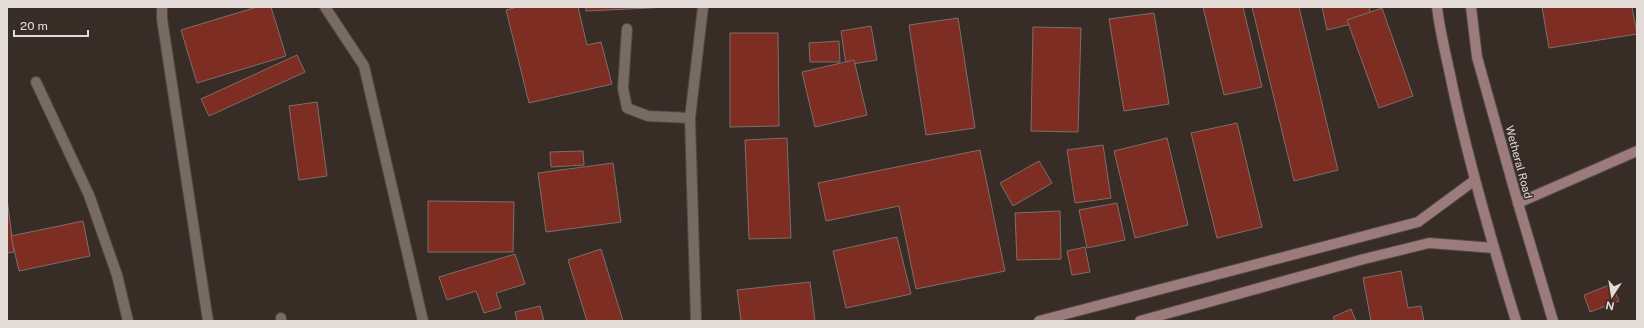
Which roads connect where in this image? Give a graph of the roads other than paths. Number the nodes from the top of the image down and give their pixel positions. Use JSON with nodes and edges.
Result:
{"nodes":[{"id":1,"x":162,"y":7,"type":"edge"},
{"id":2,"x":325,"y":7,"type":"edge"},
{"id":3,"x":703,"y":7,"type":"edge"},
{"id":4,"x":1437,"y":7,"type":"edge"},
{"id":5,"x":1471,"y":7,"type":"edge"},
{"id":6,"x":627,"y":29,"type":"dead end"},
{"id":7,"x":36,"y":82,"type":"dead end"},
{"id":8,"x":690,"y":118,"type":"junction"},
{"id":9,"x":1637,"y":151,"type":"edge"},
{"id":10,"x":1475,"y":180,"type":"junction"},
{"id":11,"x":1518,"y":203,"type":"junction"},
{"id":12,"x":1494,"y":248,"type":"junction"},
{"id":13,"x":128,"y":321,"type":"edge"},
{"id":14,"x":208,"y":321,"type":"edge"},
{"id":15,"x":423,"y":321,"type":"edge"},
{"id":16,"x":696,"y":321,"type":"edge"},
{"id":17,"x":1039,"y":321,"type":"edge"},
{"id":18,"x":1140,"y":321,"type":"edge"},
{"id":19,"x":1516,"y":321,"type":"edge"},
{"id":20,"x":1553,"y":321,"type":"edge"}],
"edges":[{"from":1,"to":14,"type":"street"},
{"from":2,"to":15,"type":"street"},
{"from":3,"to":8,"type":"street"},
{"from":4,"to":10,"type":"main road"},
{"from":5,"to":11,"type":"main road","name":"Wetheral Road"},
{"from":6,"to":8,"type":"street"},
{"from":7,"to":13,"type":"street"},
{"from":8,"to":16,"type":"street"},
{"from":9,"to":11,"type":"main road"},
{"from":10,"to":12,"type":"main road"},
{"from":10,"to":17,"type":"main road"},
{"from":11,"to":20,"type":"main road","name":"Wetheral Road"},
{"from":12,"to":18,"type":"main road"},
{"from":12,"to":19,"type":"main road"}]}
